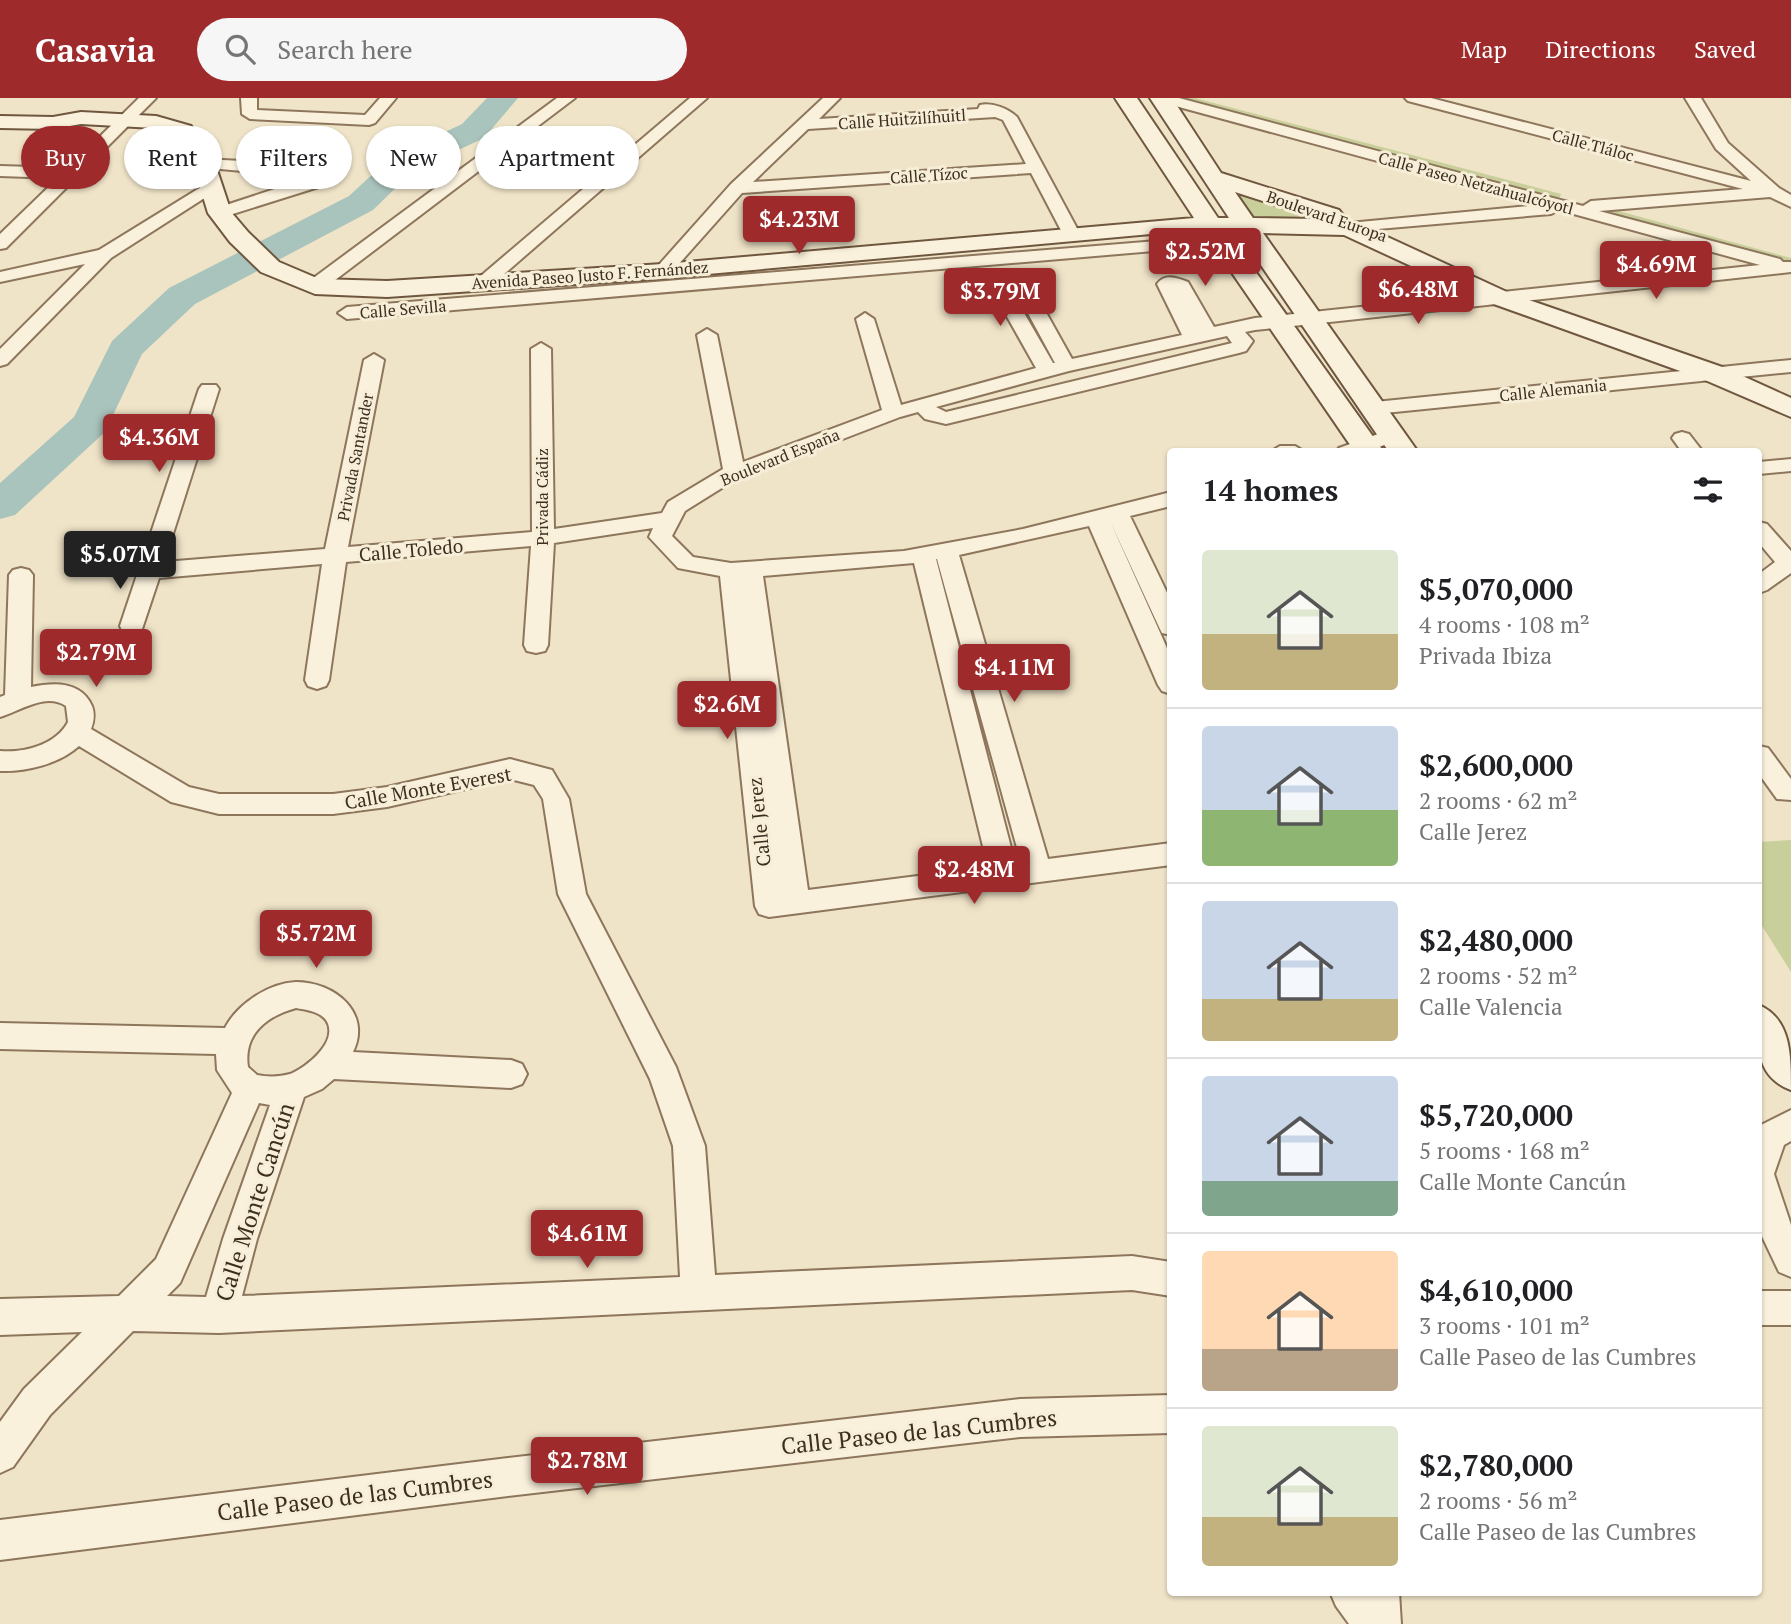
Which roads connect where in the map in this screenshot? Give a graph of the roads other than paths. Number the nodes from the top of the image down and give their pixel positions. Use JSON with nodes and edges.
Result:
{"nodes":[{"id":1,"x":148,"y":98,"type":"edge"},
{"id":2,"x":248,"y":98,"type":"edge"},
{"id":3,"x":388,"y":98,"type":"edge"},
{"id":4,"x":566,"y":98,"type":"edge"},
{"id":5,"x":699,"y":98,"type":"edge"},
{"id":6,"x":832,"y":98,"type":"edge"},
{"id":7,"x":949,"y":98,"type":"edge"},
{"id":8,"x":1126,"y":98,"type":"edge"},
{"id":9,"x":1161,"y":98,"type":"edge"},
{"id":10,"x":1213,"y":98,"type":"edge"},
{"id":11,"x":1413,"y":98,"type":"edge"},
{"id":12,"x":1693,"y":98,"type":"edge"},
{"id":13,"x":1231,"y":100,"type":"edge"},
{"id":14,"x":0,"y":107,"type":"edge"},
{"id":15,"x":1000,"y":112,"type":"junction"},
{"id":16,"x":81,"y":118,"type":"junction"},
{"id":17,"x":124,"y":120,"type":"junction"},
{"id":18,"x":0,"y":122,"type":"edge"},
{"id":19,"x":803,"y":125,"type":"junction"},
{"id":20,"x":168,"y":126,"type":"edge"},
{"id":21,"x":110,"y":134,"type":"edge"},
{"id":22,"x":222,"y":165,"type":"edge"},
{"id":23,"x":1037,"y":168,"type":"junction"},
{"id":24,"x":0,"y":171,"type":"edge"},
{"id":25,"x":21,"y":172,"type":"edge"},
{"id":26,"x":1213,"y":178,"type":"junction"},
{"id":27,"x":737,"y":188,"type":"junction"},
{"id":28,"x":54,"y":189,"type":"edge"},
{"id":29,"x":206,"y":189,"type":"edge"},
{"id":30,"x":212,"y":189,"type":"edge"},
{"id":31,"x":1773,"y":192,"type":"junction"},
{"id":32,"x":1193,"y":200,"type":"junction"},
{"id":33,"x":1791,"y":202,"type":"edge"},
{"id":34,"x":1617,"y":205,"type":"junction"},
{"id":35,"x":1567,"y":208,"type":"junction"},
{"id":36,"x":220,"y":214,"type":"junction"},
{"id":37,"x":1172,"y":225,"type":"junction"},
{"id":38,"x":1358,"y":227,"type":"junction"},
{"id":39,"x":1251,"y":232,"type":"junction"},
{"id":40,"x":1216,"y":233,"type":"junction"},
{"id":41,"x":1071,"y":234,"type":"junction"},
{"id":42,"x":0,"y":244,"type":"edge"},
{"id":43,"x":105,"y":254,"type":"junction"},
{"id":44,"x":1790,"y":262,"type":"edge"},
{"id":45,"x":663,"y":271,"type":"junction"},
{"id":46,"x":0,"y":277,"type":"edge"},
{"id":47,"x":482,"y":284,"type":"junction"},
{"id":48,"x":315,"y":286,"type":"junction"},
{"id":49,"x":1509,"y":297,"type":"junction"},
{"id":50,"x":391,"y":299,"type":"junction"},
{"id":51,"x":347,"y":313,"type":"dead end"},
{"id":52,"x":1312,"y":317,"type":"junction"},
{"id":53,"x":865,"y":318,"type":"dead end"},
{"id":54,"x":1279,"y":321,"type":"junction"},
{"id":55,"x":1210,"y":332,"type":"junction"},
{"id":56,"x":707,"y":335,"type":"dead end"},
{"id":57,"x":541,"y":349,"type":"dead end"},
{"id":58,"x":4,"y":351,"type":"edge"},
{"id":59,"x":374,"y":360,"type":"dead end"},
{"id":60,"x":1791,"y":366,"type":"edge"},
{"id":61,"x":1723,"y":373,"type":"junction"},
{"id":62,"x":209,"y":389,"type":"dead end"},
{"id":63,"x":1791,"y":397,"type":"edge"},
{"id":64,"x":922,"y":404,"type":"junction"},
{"id":65,"x":1375,"y":408,"type":"junction"},
{"id":66,"x":1791,"y":409,"type":"edge"},
{"id":67,"x":893,"y":413,"type":"junction"},
{"id":68,"x":1398,"y":443,"type":"edge"},
{"id":69,"x":1360,"y":448,"type":"edge"},
{"id":70,"x":1367,"y":448,"type":"edge"},
{"id":71,"x":1791,"y":465,"type":"edge"},
{"id":72,"x":1762,"y":468,"type":"edge"},
{"id":73,"x":734,"y":472,"type":"junction"},
{"id":74,"x":1167,"y":481,"type":"edge"},
{"id":75,"x":1167,"y":500,"type":"edge"},
{"id":76,"x":1108,"y":515,"type":"junction"},
{"id":77,"x":670,"y":519,"type":"junction"},
{"id":78,"x":1762,"y":532,"type":"edge"},
{"id":79,"x":1023,"y":536,"type":"junction"},
{"id":80,"x":543,"y":538,"type":"junction"},
{"id":81,"x":934,"y":552,"type":"junction"},
{"id":82,"x":335,"y":557,"type":"junction"},
{"id":83,"x":1790,"y":563,"type":"edge"},
{"id":84,"x":740,"y":570,"type":"junction"},
{"id":85,"x":150,"y":571,"type":"junction"},
{"id":86,"x":21,"y":575,"type":"dead end"},
{"id":87,"x":1762,"y":583,"type":"edge"},
{"id":88,"x":1138,"y":612,"type":"junction"},
{"id":89,"x":1167,"y":618,"type":"edge"},
{"id":90,"x":132,"y":626,"type":"dead end"},
{"id":91,"x":970,"y":634,"type":"junction"},
{"id":92,"x":943,"y":635,"type":"junction"},
{"id":93,"x":536,"y":645,"type":"dead end"},
{"id":94,"x":1167,"y":676,"type":"edge"},
{"id":95,"x":317,"y":680,"type":"dead end"},
{"id":96,"x":9,"y":704,"type":"edge"},
{"id":97,"x":76,"y":732,"type":"junction"},
{"id":98,"x":998,"y":733,"type":"junction"},
{"id":99,"x":970,"y":736,"type":"junction"},
{"id":100,"x":1762,"y":759,"type":"edge"},
{"id":101,"x":1,"y":765,"type":"edge"},
{"id":102,"x":1786,"y":792,"type":"dead end"},
{"id":103,"x":1167,"y":839,"type":"edge"},
{"id":104,"x":1167,"y":854,"type":"edge"},
{"id":105,"x":1035,"y":864,"type":"junction"},
{"id":106,"x":1004,"y":869,"type":"junction"},
{"id":107,"x":1762,"y":1028,"type":"edge"},
{"id":108,"x":0,"y":1036,"type":"edge"},
{"id":109,"x":232,"y":1041,"type":"junction"},
{"id":110,"x":330,"y":1065,"type":"junction"},
{"id":111,"x":1791,"y":1071,"type":"edge"},
{"id":112,"x":511,"y":1074,"type":"dead end"},
{"id":113,"x":250,"y":1087,"type":"junction"},
{"id":114,"x":291,"y":1089,"type":"junction"},
{"id":115,"x":1791,"y":1125,"type":"edge"},
{"id":116,"x":1762,"y":1161,"type":"edge"},
{"id":117,"x":1762,"y":1191,"type":"edge"},
{"id":118,"x":1776,"y":1249,"type":"edge"},
{"id":119,"x":1167,"y":1279,"type":"edge"},
{"id":120,"x":699,"y":1294,"type":"junction"},
{"id":121,"x":1762,"y":1308,"type":"edge"},
{"id":122,"x":1791,"y":1308,"type":"edge"},
{"id":123,"x":125,"y":1313,"type":"junction"},
{"id":124,"x":219,"y":1315,"type":"junction"},
{"id":125,"x":0,"y":1318,"type":"edge"},
{"id":126,"x":1167,"y":1415,"type":"edge"},
{"id":127,"x":0,"y":1454,"type":"edge"},
{"id":128,"x":0,"y":1540,"type":"edge"},
{"id":129,"x":1353,"y":1596,"type":"edge"},
{"id":130,"x":1379,"y":1596,"type":"edge"},
{"id":131,"x":1374,"y":1624,"type":"edge"},
{"id":132,"x":1381,"y":1624,"type":"edge"}],
"edges":[{"from":1,"to":17,"type":"street"},
{"from":2,"to":3,"type":"street"},
{"from":4,"to":48,"type":"street"},
{"from":5,"to":47,"type":"street"},
{"from":6,"to":19,"type":"street"},
{"from":7,"to":15,"type":"street"},
{"from":8,"to":32,"type":"street"},
{"from":9,"to":26,"type":"street"},
{"from":9,"to":35,"type":"street","name":"Calle Paseo Netzahualcóyotl"},
{"from":10,"to":13,"type":"street","name":"Calle Paseo Netzahualcóyotl"},
{"from":11,"to":31,"type":"street","name":"Calle Tláloc"},
{"from":12,"to":31,"type":"street"},
{"from":13,"to":34,"type":"street","name":"Calle Paseo Netzahualcóyotl"},
{"from":14,"to":16,"type":"street"},
{"from":15,"to":19,"type":"street","name":"Calle Huitzilíhuitl"},
{"from":15,"to":23,"type":"street"},
{"from":16,"to":17,"type":"street"},
{"from":16,"to":18,"type":"street"},
{"from":17,"to":20,"type":"street"},
{"from":17,"to":21,"type":"street"},
{"from":19,"to":27,"type":"street"},
{"from":22,"to":36,"type":"street"},
{"from":23,"to":27,"type":"street","name":"Calle Tízoc"},
{"from":23,"to":41,"type":"street"},
{"from":24,"to":25,"type":"street"},
{"from":26,"to":38,"type":"street","name":"Boulevard Europa"},
{"from":26,"to":39,"type":"street"},
{"from":27,"to":45,"type":"street"},
{"from":28,"to":42,"type":"street"},
{"from":29,"to":43,"type":"street"},
{"from":30,"to":36,"type":"street"},
{"from":31,"to":33,"type":"street"},
{"from":31,"to":34,"type":"street"},
{"from":32,"to":37,"type":"street"},
{"from":32,"to":40,"type":"street"},
{"from":34,"to":35,"type":"street"},
{"from":34,"to":44,"type":"street","name":"Calle Paseo Netzahualcóyotl"},
{"from":35,"to":38,"type":"street"},
{"from":35,"to":44,"type":"street","name":"Calle Paseo Netzahualcóyotl"},
{"from":36,"to":48,"type":"street","name":"Avenida Paseo Justo F. Fernández"},
{"from":37,"to":40,"type":"street","name":"Avenida Paseo Justo F. Fernández"},
{"from":37,"to":41,"type":"street","name":"Avenida Paseo Justo F. Fernández"},
{"from":38,"to":39,"type":"street","name":"Boulevard Europa"},
{"from":38,"to":49,"type":"street","name":"Boulevard Europa"},
{"from":39,"to":40,"type":"street","name":"Avenida Paseo Justo F. Fernández"},
{"from":39,"to":52,"type":"street"},
{"from":40,"to":50,"type":"street","name":"Calle Sevilla"},
{"from":40,"to":54,"type":"street"},
{"from":41,"to":45,"type":"street","name":"Avenida Paseo Justo F. Fernández"},
{"from":43,"to":46,"type":"street"},
{"from":43,"to":58,"type":"street"},
{"from":44,"to":49,"type":"street","name":"Boulevard España"},
{"from":45,"to":47,"type":"street","name":"Avenida Paseo Justo F. Fernández"},
{"from":47,"to":50,"type":"street","name":"Avenida Paseo Justo F. Fernández"},
{"from":48,"to":50,"type":"street","name":"Avenida Paseo Justo F. Fernández"},
{"from":49,"to":52,"type":"street","name":"Boulevard España"},
{"from":49,"to":61,"type":"street","name":"Boulevard Europa"},
{"from":50,"to":51,"type":"street","name":"Calle Sevilla"},
{"from":52,"to":54,"type":"street","name":"Boulevard España"},
{"from":52,"to":65,"type":"street"},
{"from":53,"to":67,"type":"street"},
{"from":54,"to":55,"type":"street","name":"Boulevard España"},
{"from":54,"to":69,"type":"street"},
{"from":55,"to":64,"type":"street","name":"Boulevard España"},
{"from":55,"to":64,"type":"street"},
{"from":56,"to":73,"type":"street"},
{"from":57,"to":80,"type":"street","name":"Privada Cádiz"},
{"from":59,"to":82,"type":"street","name":"Privada Santander"},
{"from":60,"to":61,"type":"street","name":"Calle Alemania"},
{"from":61,"to":63,"type":"street","name":"Boulevard Europa"},
{"from":61,"to":65,"type":"street","name":"Calle Alemania"},
{"from":61,"to":66,"type":"street","name":"Boulevard Europa"},
{"from":62,"to":85,"type":"street"},
{"from":64,"to":67,"type":"street","name":"Boulevard España"},
{"from":65,"to":68,"type":"street"},
{"from":67,"to":73,"type":"street","name":"Boulevard España"},
{"from":68,"to":70,"type":"street"},
{"from":71,"to":72,"type":"street"},
{"from":73,"to":77,"type":"street","name":"Boulevard España"},
{"from":74,"to":79,"type":"street"},
{"from":75,"to":76,"type":"street"},
{"from":76,"to":79,"type":"street"},
{"from":76,"to":88,"type":"street"},
{"from":76,"to":89,"type":"street"},
{"from":77,"to":80,"type":"street","name":"Calle Toledo"},
{"from":77,"to":84,"type":"street"},
{"from":78,"to":83,"type":"street"},
{"from":79,"to":81,"type":"street"},
{"from":80,"to":82,"type":"street","name":"Calle Toledo"},
{"from":80,"to":93,"type":"street","name":"Privada Cádiz"},
{"from":81,"to":84,"type":"street"},
{"from":81,"to":91,"type":"street"},
{"from":81,"to":92,"type":"street"},
{"from":82,"to":85,"type":"street","name":"Calle Toledo"},
{"from":82,"to":95,"type":"street","name":"Privada Santander"},
{"from":83,"to":87,"type":"street"},
{"from":84,"to":106,"type":"street","name":"Calle Jerez"},
{"from":85,"to":90,"type":"street"},
{"from":86,"to":96,"type":"street"},
{"from":88,"to":89,"type":"street"},
{"from":88,"to":94,"type":"street"},
{"from":91,"to":92,"type":"street"},
{"from":91,"to":98,"type":"street"},
{"from":92,"to":99,"type":"street"},
{"from":96,"to":97,"type":"street"},
{"from":97,"to":101,"type":"street"},
{"from":97,"to":120,"type":"street","name":"Calle Monte Everest"},
{"from":98,"to":99,"type":"street"},
{"from":98,"to":105,"type":"street"},
{"from":99,"to":106,"type":"street"},
{"from":100,"to":102,"type":"street"},
{"from":103,"to":105,"type":"street"},
{"from":104,"to":105,"type":"street"},
{"from":105,"to":106,"type":"street"},
{"from":107,"to":111,"type":"street"},
{"from":108,"to":109,"type":"street"},
{"from":109,"to":110,"type":"street"},
{"from":109,"to":113,"type":"street"},
{"from":110,"to":112,"type":"street"},
{"from":110,"to":114,"type":"street"},
{"from":113,"to":114,"type":"street"},
{"from":113,"to":123,"type":"street","name":"Calle Monte Cancún"},
{"from":114,"to":124,"type":"street","name":"Calle Monte Cancún"},
{"from":115,"to":116,"type":"street"},
{"from":117,"to":118,"type":"street"},
{"from":119,"to":120,"type":"street"},
{"from":120,"to":124,"type":"street"},
{"from":121,"to":122,"type":"street"},
{"from":123,"to":124,"type":"street"},
{"from":123,"to":125,"type":"street"},
{"from":123,"to":127,"type":"street","name":"Calle Monte Cancún"},
{"from":126,"to":128,"type":"street","name":"Calle Paseo de las Cumbres"},
{"from":129,"to":131,"type":"street"},
{"from":130,"to":132,"type":"street"}]}
